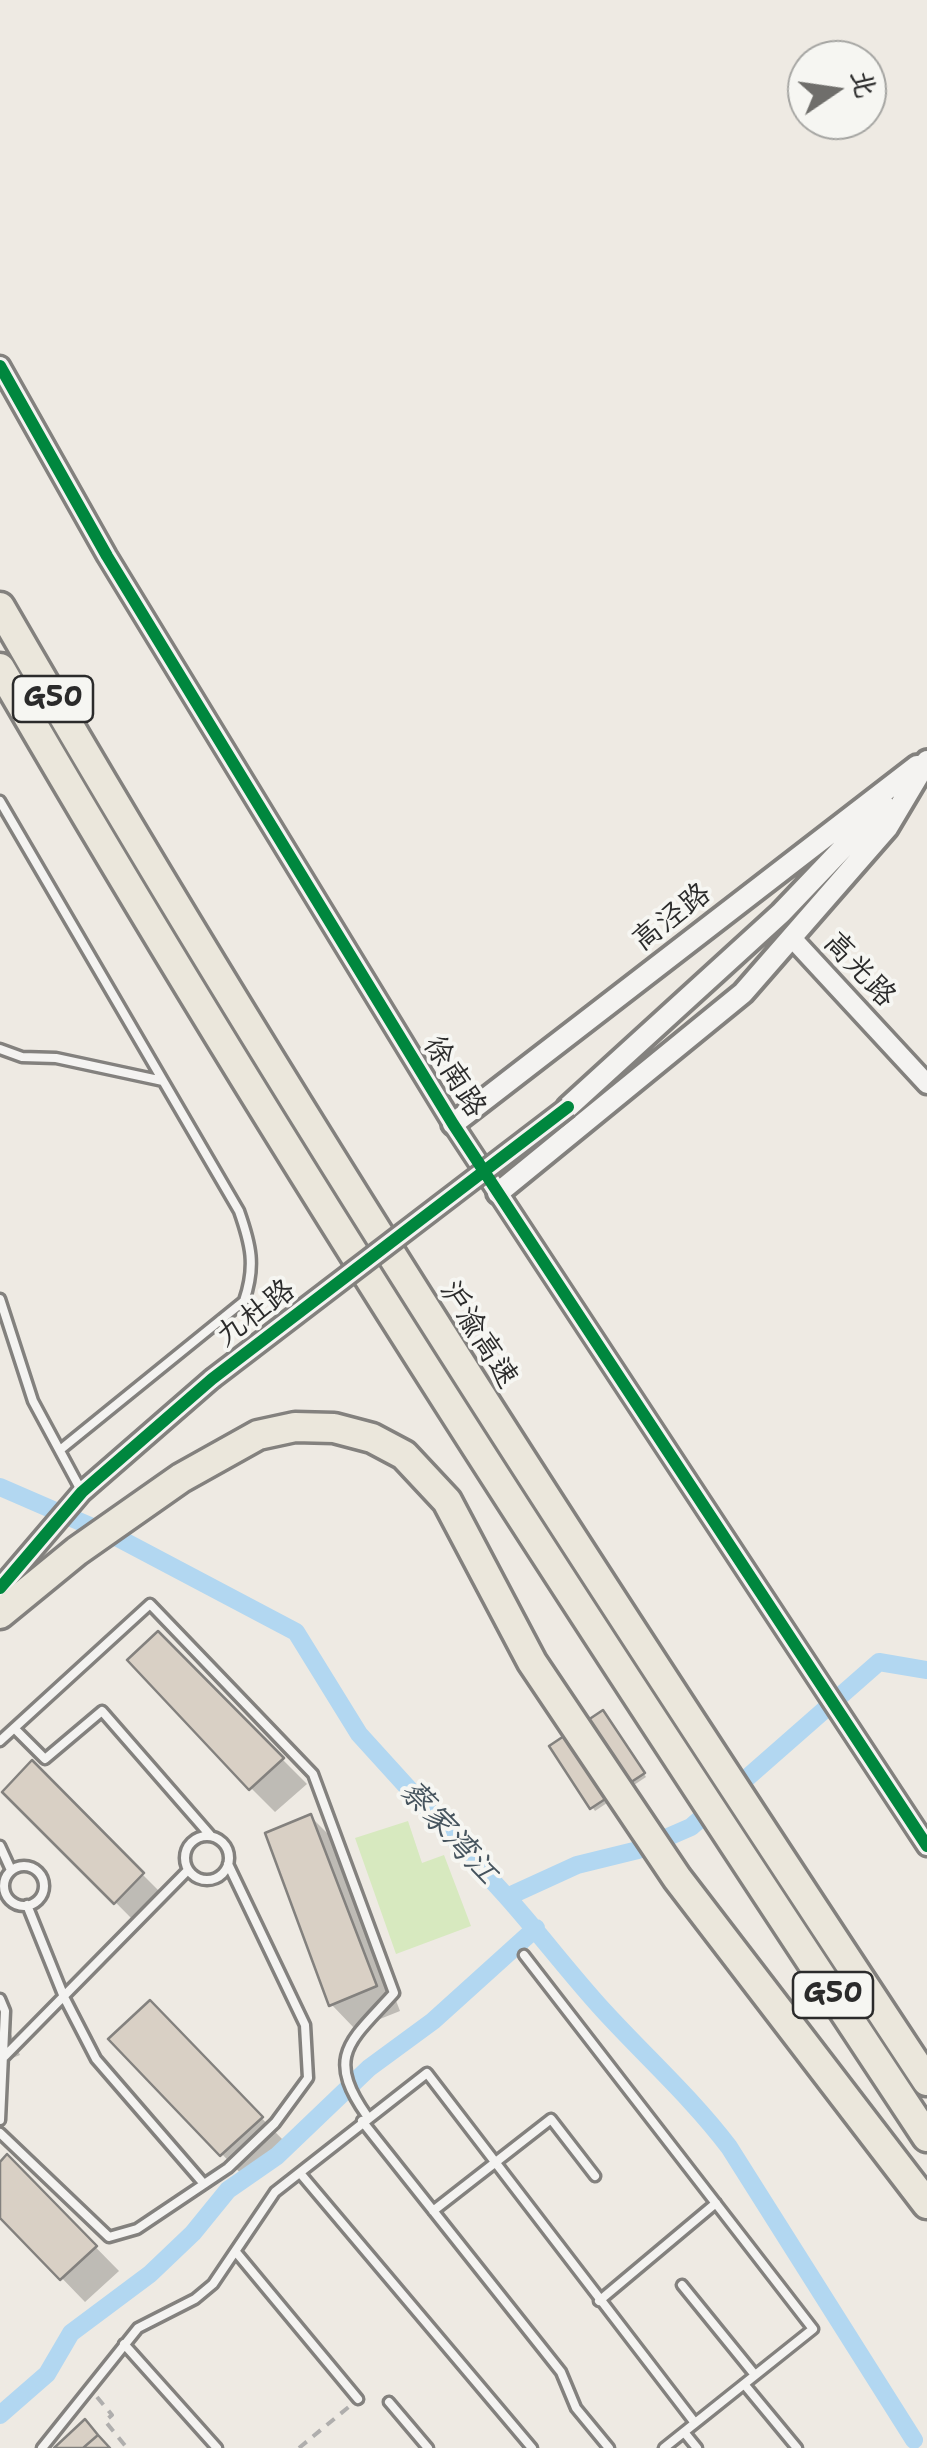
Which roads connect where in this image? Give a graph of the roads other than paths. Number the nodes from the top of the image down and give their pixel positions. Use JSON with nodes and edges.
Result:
{"nodes":[{"id":1,"x":0,"y":366,"type":"edge"},
{"id":2,"x":0,"y":599,"type":"edge"},
{"id":3,"x":0,"y":607,"type":"edge"},
{"id":4,"x":0,"y":668,"type":"edge"},
{"id":5,"x":927,"y":760,"type":"edge"},
{"id":6,"x":107,"y":790,"type":"junction"},
{"id":7,"x":0,"y":801,"type":"edge"},
{"id":8,"x":792,"y":938,"type":"junction"},
{"id":9,"x":0,"y":1048,"type":"edge"},
{"id":10,"x":163,"y":1081,"type":"junction"},
{"id":11,"x":927,"y":1084,"type":"edge"},
{"id":12,"x":568,"y":1107,"type":"joint"},
{"id":13,"x":453,"y":1124,"type":"junction"},
{"id":14,"x":498,"y":1193,"type":"junction"},
{"id":15,"x":0,"y":1299,"type":"edge"},
{"id":16,"x":60,"y":1450,"type":"junction"},
{"id":17,"x":82,"y":1492,"type":"junction"},
{"id":18,"x":0,"y":1588,"type":"edge"},
{"id":19,"x":0,"y":1614,"type":"edge"},
{"id":20,"x":14,"y":1728,"type":"junction"},
{"id":21,"x":0,"y":1741,"type":"edge"},
{"id":22,"x":210,"y":1835,"type":"junction"},
{"id":23,"x":0,"y":1846,"type":"edge"},
{"id":24,"x":927,"y":1846,"type":"edge"},
{"id":25,"x":736,"y":1848,"type":"junction"},
{"id":26,"x":228,"y":1864,"type":"junction"},
{"id":27,"x":11,"y":1870,"type":"junction"},
{"id":28,"x":188,"y":1870,"type":"junction"},
{"id":29,"x":28,"y":1905,"type":"junction"},
{"id":30,"x":524,"y":1955,"type":"dead end"},
{"id":31,"x":64,"y":1997,"type":"junction"},
{"id":32,"x":0,"y":1999,"type":"edge"},
{"id":33,"x":1,"y":2060,"type":"edge"},
{"id":34,"x":927,"y":2081,"type":"edge"},
{"id":35,"x":364,"y":2119,"type":"junction"},
{"id":36,"x":0,"y":2120,"type":"edge"},
{"id":37,"x":0,"y":2133,"type":"edge"},
{"id":38,"x":927,"y":2137,"type":"edge"},
{"id":39,"x":927,"y":2146,"type":"edge"},
{"id":40,"x":495,"y":2162,"type":"junction"},
{"id":41,"x":300,"y":2173,"type":"junction"},
{"id":42,"x":595,"y":2176,"type":"dead end"},
{"id":43,"x":204,"y":2184,"type":"junction"},
{"id":44,"x":716,"y":2204,"type":"junction"},
{"id":45,"x":927,"y":2204,"type":"edge"},
{"id":46,"x":433,"y":2211,"type":"junction"},
{"id":47,"x":236,"y":2252,"type":"junction"},
{"id":48,"x":682,"y":2285,"type":"dead end"},
{"id":49,"x":599,"y":2301,"type":"junction"},
{"id":50,"x":124,"y":2344,"type":"junction"},
{"id":51,"x":755,"y":2375,"type":"junction"},
{"id":52,"x":744,"y":2384,"type":"junction"},
{"id":53,"x":358,"y":2398,"type":"road end"},
{"id":54,"x":388,"y":2402,"type":"dead end"},
{"id":55,"x":695,"y":2423,"type":"junction"},
{"id":56,"x":684,"y":2432,"type":"junction"},
{"id":57,"x":42,"y":2448,"type":"edge"},
{"id":58,"x":216,"y":2448,"type":"edge"},
{"id":59,"x":428,"y":2448,"type":"edge"},
{"id":60,"x":532,"y":2448,"type":"edge"},
{"id":61,"x":610,"y":2448,"type":"edge"},
{"id":62,"x":664,"y":2448,"type":"edge"},
{"id":63,"x":697,"y":2448,"type":"edge"},
{"id":64,"x":797,"y":2448,"type":"edge"}],
"edges":[{"from":1,"to":13,"type":"street","name":"徐南路"},
{"from":2,"to":6,"type":"highway"},
{"from":3,"to":6,"type":"highway","name":"沪渝高速","number":"G50"},
{"from":4,"to":25,"type":"highway","name":"沪渝高速","number":"G50"},
{"from":5,"to":8,"type":"main road"},
{"from":5,"to":12,"type":"main road"},
{"from":5,"to":13,"type":"main road","name":"高泾路"},
{"from":6,"to":34,"type":"highway","name":"沪渝高速","number":"G50"},
{"from":7,"to":10,"type":"lane"},
{"from":8,"to":11,"type":"street","name":"高光路"},
{"from":8,"to":14,"type":"main road"},
{"from":9,"to":10,"type":"lane"},
{"from":10,"to":16,"type":"lane"},
{"from":12,"to":17,"type":"street","name":"九杜路","bridge":true},
{"from":13,"to":14,"type":"street","name":"徐南路"},
{"from":14,"to":24,"type":"street","name":"徐南路"},
{"from":15,"to":16,"type":"lane"},
{"from":16,"to":17,"type":"lane"},
{"from":17,"to":18,"type":"street","name":"九杜路"},
{"from":19,"to":45,"type":"highway"},
{"from":20,"to":21,"type":"lane"},
{"from":20,"to":22,"type":"lane"},
{"from":20,"to":35,"type":"lane"},
{"from":22,"to":26,"type":"lane"},
{"from":22,"to":28,"type":"lane"},
{"from":23,"to":27,"type":"lane"},
{"from":25,"to":38,"type":"highway","name":"沪渝高速","number":"G50"},
{"from":25,"to":39,"type":"highway"},
{"from":26,"to":28,"type":"lane"},
{"from":26,"to":43,"type":"lane"},
{"from":27,"to":29,"type":"lane"},
{"from":27,"to":29,"type":"lane"},
{"from":28,"to":31,"type":"lane"},
{"from":29,"to":31,"type":"lane"},
{"from":30,"to":44,"type":"lane"},
{"from":31,"to":33,"type":"lane"},
{"from":31,"to":43,"type":"lane"},
{"from":32,"to":33,"type":"lane"},
{"from":33,"to":36,"type":"lane"},
{"from":35,"to":40,"type":"lane"},
{"from":35,"to":41,"type":"lane"},
{"from":35,"to":46,"type":"lane"},
{"from":37,"to":43,"type":"lane"},
{"from":40,"to":42,"type":"lane"},
{"from":40,"to":46,"type":"lane"},
{"from":40,"to":49,"type":"lane"},
{"from":41,"to":47,"type":"lane"},
{"from":41,"to":60,"type":"lane"},
{"from":44,"to":49,"type":"lane"},
{"from":44,"to":51,"type":"lane"},
{"from":46,"to":61,"type":"lane"},
{"from":47,"to":50,"type":"lane"},
{"from":47,"to":53,"type":"lane"},
{"from":48,"to":51,"type":"lane"},
{"from":49,"to":55,"type":"lane"},
{"from":50,"to":57,"type":"lane"},
{"from":50,"to":58,"type":"lane"},
{"from":51,"to":52,"type":"lane"},
{"from":52,"to":55,"type":"lane"},
{"from":52,"to":64,"type":"lane"},
{"from":54,"to":59,"type":"lane"},
{"from":55,"to":56,"type":"lane"},
{"from":56,"to":62,"type":"lane"},
{"from":56,"to":63,"type":"lane"}]}
